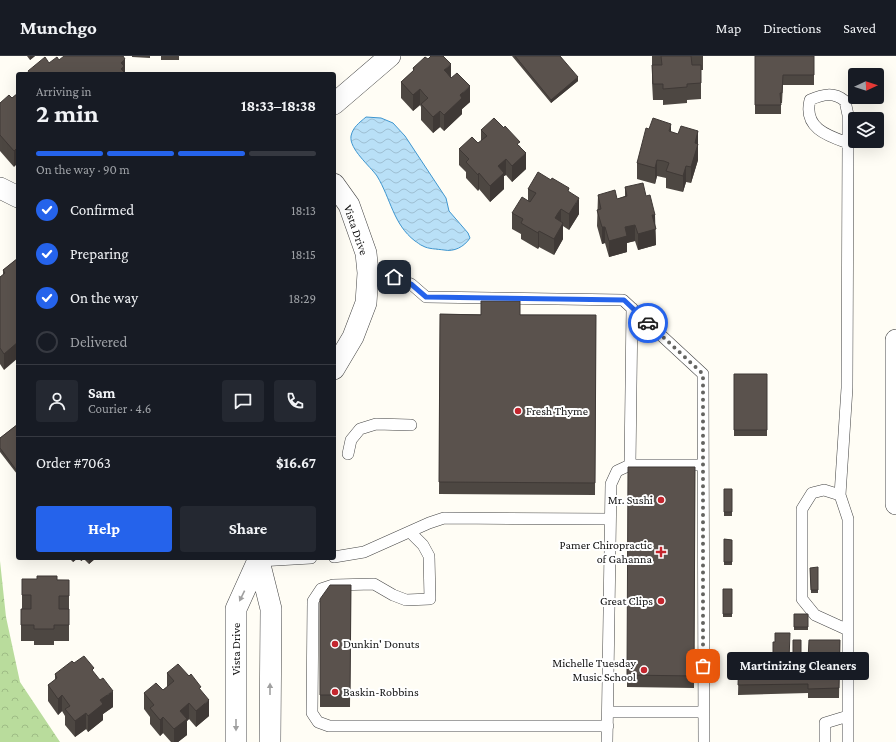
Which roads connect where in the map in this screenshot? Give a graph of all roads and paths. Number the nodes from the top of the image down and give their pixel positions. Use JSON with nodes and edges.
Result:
{"nodes":[{"id":1,"x":390,"y":56,"type":"edge"},
{"id":2,"x":336,"y":102,"type":"edge"},
{"id":3,"x":848,"y":143,"type":"junction"},
{"id":4,"x":336,"y":187,"type":"edge"},
{"id":5,"x":0,"y":188,"type":"edge"},
{"id":6,"x":16,"y":196,"type":"edge"},
{"id":7,"x":368,"y":273,"type":"junction"},
{"id":8,"x":632,"y":308,"type":"junction"},
{"id":9,"x":896,"y":340,"type":"edge"},
{"id":10,"x":336,"y":366,"type":"edge"},
{"id":11,"x":411,"y":424,"type":"dead end"},
{"id":12,"x":348,"y":454,"type":"dead end"},
{"id":13,"x":630,"y":465,"type":"junction"},
{"id":14,"x":703,"y":465,"type":"junction"},
{"id":15,"x":840,"y":495,"type":"junction"},
{"id":16,"x":896,"y":504,"type":"edge"},
{"id":17,"x":610,"y":519,"type":"junction"},
{"id":18,"x":410,"y":532,"type":"junction"},
{"id":19,"x":336,"y":556,"type":"edge"},
{"id":20,"x":259,"y":560,"type":"edge"},
{"id":21,"x":848,"y":630,"type":"junction"},
{"id":22,"x":608,"y":712,"type":"junction"},
{"id":23,"x":703,"y":712,"type":"junction"},
{"id":24,"x":848,"y":716,"type":"junction"},
{"id":25,"x":608,"y":726,"type":"junction"},
{"id":26,"x":236,"y":742,"type":"edge"},
{"id":27,"x":270,"y":742,"type":"edge"},
{"id":28,"x":607,"y":742,"type":"edge"},
{"id":29,"x":704,"y":742,"type":"edge"},
{"id":30,"x":825,"y":742,"type":"edge"},
{"id":31,"x":848,"y":742,"type":"edge"}],
"edges":[{"from":1,"to":2,"type":"street"},
{"from":3,"to":3,"type":"lane"},
{"from":3,"to":15,"type":"lane"},
{"from":4,"to":7,"type":"street","name":"Vista Drive"},
{"from":5,"to":6,"type":"street"},
{"from":7,"to":8,"type":"lane"},
{"from":7,"to":10,"type":"street","name":"Vista Drive"},
{"from":8,"to":13,"type":"lane"},
{"from":8,"to":14,"type":"lane"},
{"from":9,"to":16,"type":"street"},
{"from":11,"to":12,"type":"lane"},
{"from":13,"to":14,"type":"lane"},
{"from":13,"to":17,"type":"lane"},
{"from":14,"to":23,"type":"lane"},
{"from":15,"to":21,"type":"lane"},
{"from":15,"to":21,"type":"lane"},
{"from":17,"to":18,"type":"lane"},
{"from":17,"to":22,"type":"lane"},
{"from":18,"to":19,"type":"lane"},
{"from":18,"to":25,"type":"lane"},
{"from":20,"to":26,"type":"street","name":"Vista Drive","one_way":true},
{"from":27,"to":20,"type":"street","one_way":true},
{"from":21,"to":24,"type":"lane"},
{"from":22,"to":23,"type":"lane"},
{"from":22,"to":25,"type":"lane"},
{"from":23,"to":29,"type":"lane"},
{"from":24,"to":30,"type":"lane"},
{"from":24,"to":31,"type":"lane"},
{"from":25,"to":28,"type":"lane"}]}
